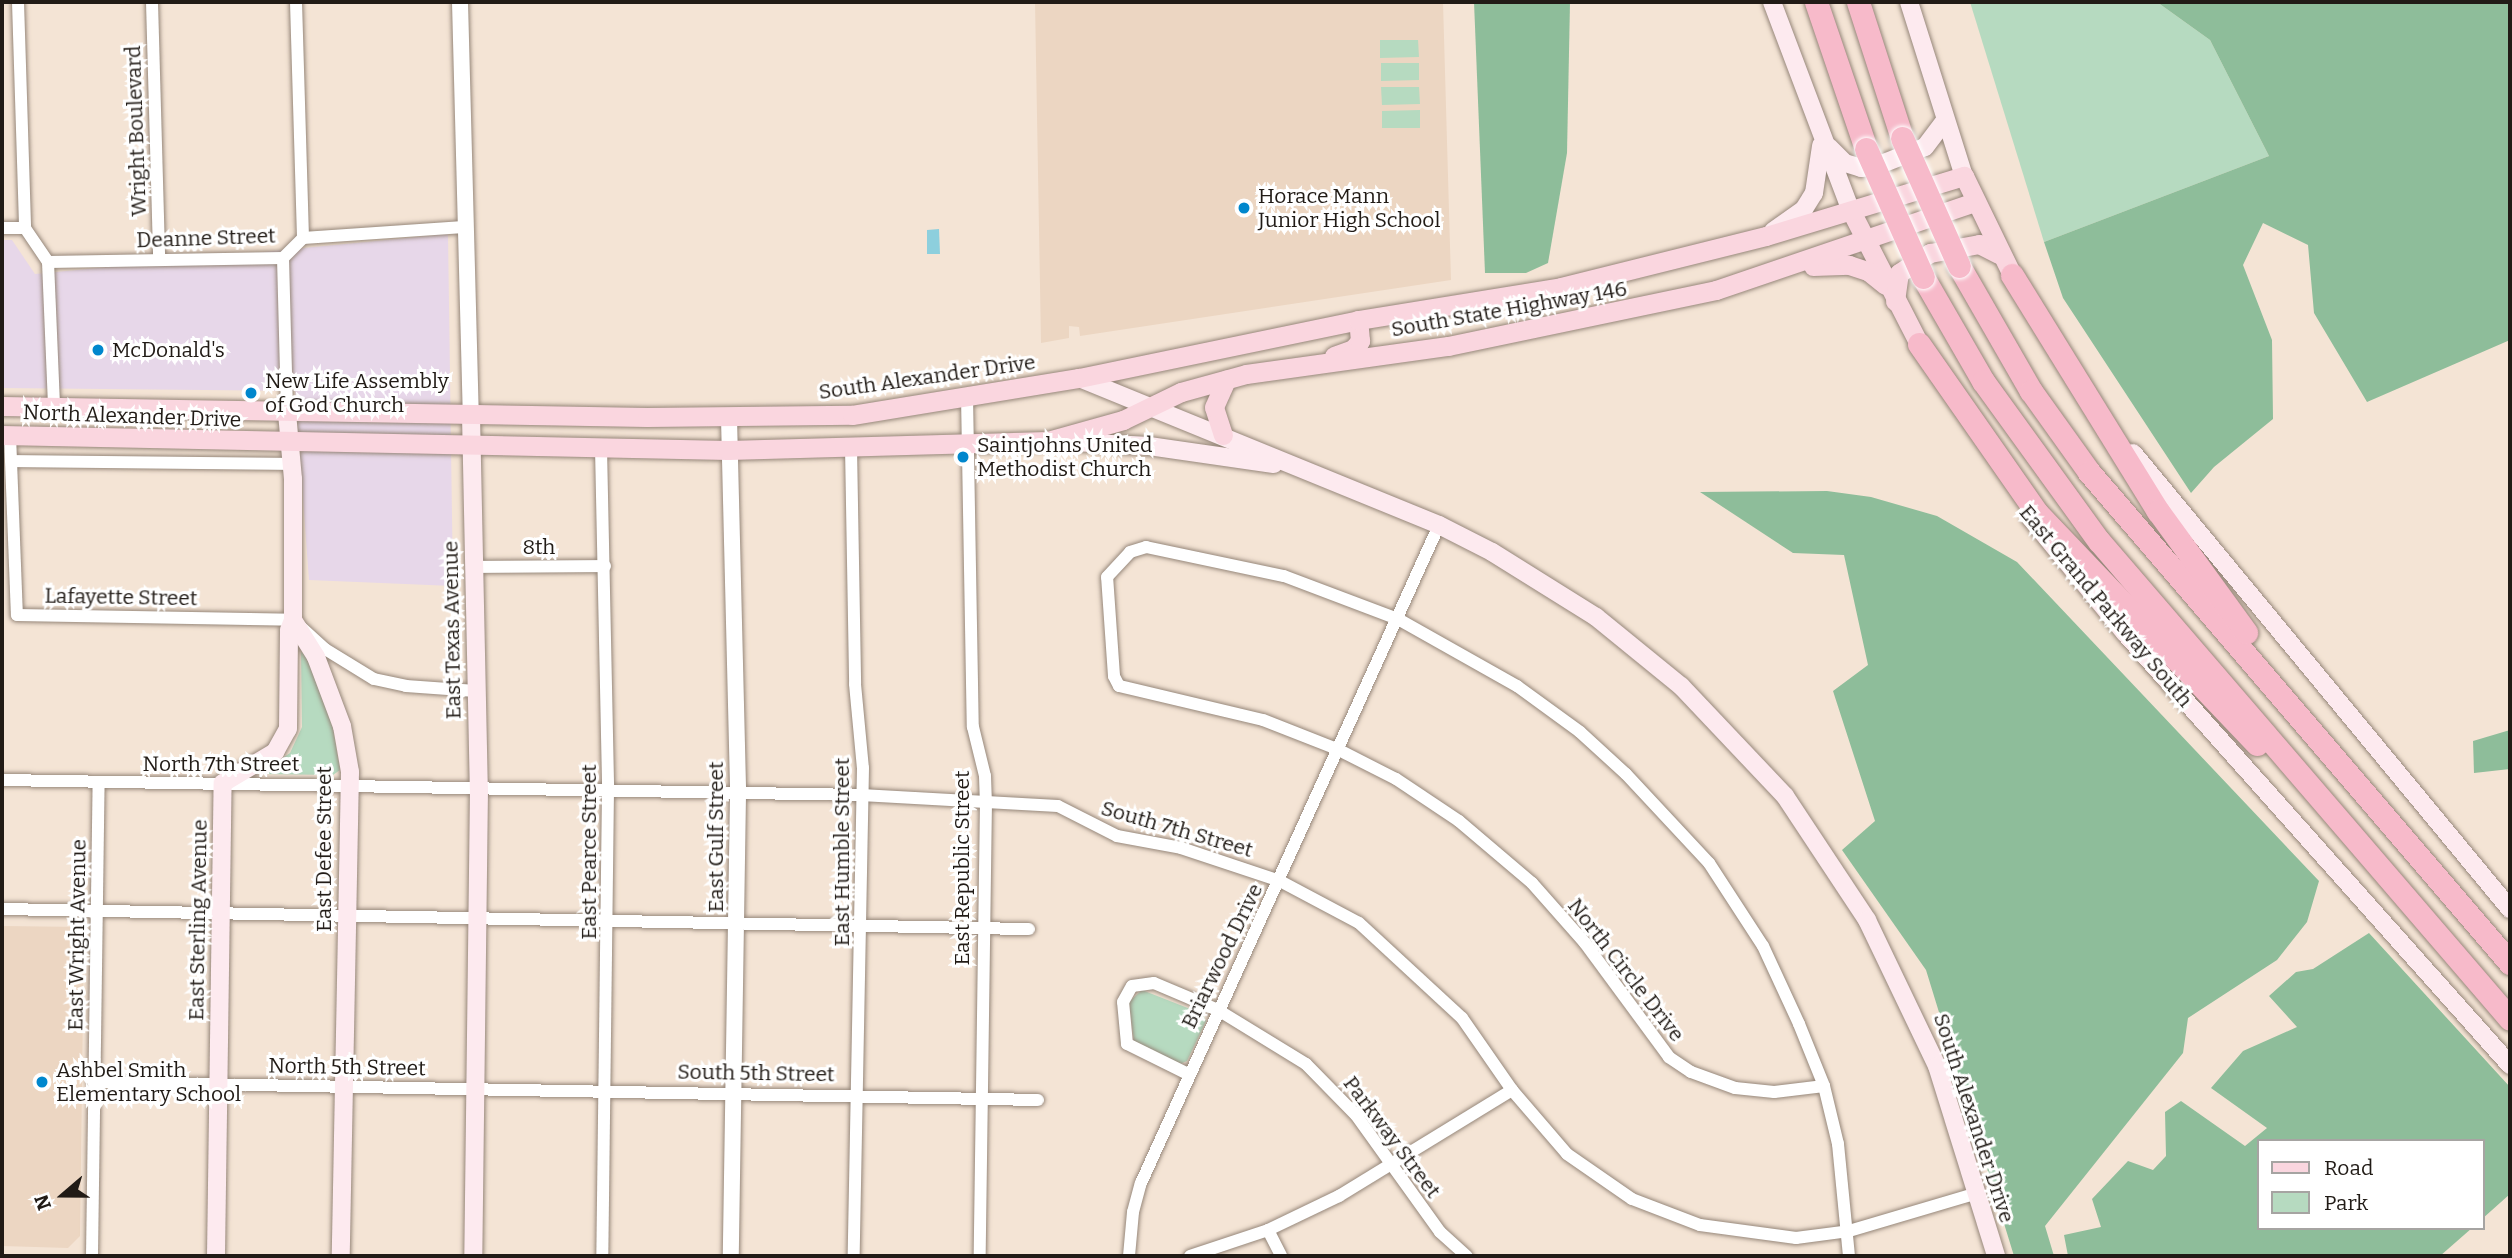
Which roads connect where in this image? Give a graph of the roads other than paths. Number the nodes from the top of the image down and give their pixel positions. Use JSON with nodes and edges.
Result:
{"nodes":[{"id":1,"x":18,"y":2,"type":"edge"},
{"id":2,"x":152,"y":2,"type":"edge"},
{"id":3,"x":296,"y":2,"type":"edge"},
{"id":4,"x":460,"y":2,"type":"edge"},
{"id":5,"x":1772,"y":2,"type":"edge"},
{"id":6,"x":1816,"y":2,"type":"edge"},
{"id":7,"x":1858,"y":2,"type":"edge"},
{"id":8,"x":1909,"y":2,"type":"edge"},
{"id":9,"x":1944,"y":122,"type":"junction"},
{"id":10,"x":1821,"y":135,"type":"junction"},
{"id":11,"x":1965,"y":176,"type":"junction"},
{"id":12,"x":1975,"y":202,"type":"junction"},
{"id":13,"x":1851,"y":211,"type":"junction"},
{"id":14,"x":464,"y":227,"type":"junction"},
{"id":15,"x":2,"y":228,"type":"edge"},
{"id":16,"x":25,"y":228,"type":"junction"},
{"id":17,"x":1766,"y":236,"type":"junction"},
{"id":18,"x":303,"y":238,"type":"junction"},
{"id":19,"x":1865,"y":241,"type":"junction"},
{"id":20,"x":1999,"y":254,"type":"junction"},
{"id":21,"x":283,"y":258,"type":"junction"},
{"id":22,"x":159,"y":260,"type":"junction"},
{"id":23,"x":48,"y":262,"type":"junction"},
{"id":24,"x":1780,"y":271,"type":"junction"},
{"id":25,"x":2012,"y":275,"type":"junction"},
{"id":26,"x":1892,"y":294,"type":"junction"},
{"id":27,"x":1358,"y":320,"type":"junction"},
{"id":28,"x":1919,"y":344,"type":"junction"},
{"id":29,"x":1310,"y":365,"type":"junction"},
{"id":30,"x":1079,"y":378,"type":"junction"},
{"id":31,"x":1226,"y":380,"type":"junction"},
{"id":32,"x":967,"y":396,"type":"junction"},
{"id":33,"x":1153,"y":405,"type":"junction"},
{"id":34,"x":2,"y":406,"type":"edge"},
{"id":35,"x":54,"y":407,"type":"junction"},
{"id":36,"x":154,"y":411,"type":"junction"},
{"id":37,"x":288,"y":413,"type":"junction"},
{"id":38,"x":471,"y":415,"type":"junction"},
{"id":39,"x":729,"y":418,"type":"junction"},
{"id":40,"x":6,"y":435,"type":"edge"},
{"id":41,"x":1223,"y":435,"type":"junction"},
{"id":42,"x":153,"y":439,"type":"junction"},
{"id":43,"x":291,"y":440,"type":"junction"},
{"id":44,"x":1048,"y":441,"type":"junction"},
{"id":45,"x":968,"y":442,"type":"junction"},
{"id":46,"x":471,"y":444,"type":"junction"},
{"id":47,"x":850,"y":447,"type":"junction"},
{"id":48,"x":601,"y":448,"type":"junction"},
{"id":49,"x":729,"y":450,"type":"junction"},
{"id":50,"x":12,"y":461,"type":"junction"},
{"id":51,"x":292,"y":464,"type":"junction"},
{"id":52,"x":1288,"y":466,"type":"junction"},
{"id":53,"x":1439,"y":526,"type":"junction"},
{"id":54,"x":605,"y":566,"type":"junction"},
{"id":55,"x":473,"y":567,"type":"junction"},
{"id":56,"x":1398,"y":619,"type":"junction"},
{"id":57,"x":293,"y":620,"type":"junction"},
{"id":58,"x":476,"y":691,"type":"junction"},
{"id":59,"x":2316,"y":732,"type":"junction"},
{"id":60,"x":1338,"y":749,"type":"junction"},
{"id":61,"x":2,"y":780,"type":"edge"},
{"id":62,"x":99,"y":783,"type":"junction"},
{"id":63,"x":223,"y":783,"type":"junction"},
{"id":64,"x":347,"y":785,"type":"junction"},
{"id":65,"x":479,"y":789,"type":"junction"},
{"id":66,"x":608,"y":790,"type":"junction"},
{"id":67,"x":738,"y":795,"type":"junction"},
{"id":68,"x":862,"y":795,"type":"junction"},
{"id":69,"x":2322,"y":798,"type":"junction"},
{"id":70,"x":986,"y":801,"type":"junction"},
{"id":71,"x":1280,"y":881,"type":"junction"},
{"id":72,"x":2,"y":909,"type":"edge"},
{"id":73,"x":2510,"y":909,"type":"edge"},
{"id":74,"x":96,"y":911,"type":"junction"},
{"id":75,"x":221,"y":912,"type":"junction"},
{"id":76,"x":346,"y":916,"type":"junction"},
{"id":77,"x":476,"y":917,"type":"junction"},
{"id":78,"x":608,"y":920,"type":"junction"},
{"id":79,"x":737,"y":925,"type":"junction"},
{"id":80,"x":861,"y":926,"type":"junction"},
{"id":81,"x":982,"y":929,"type":"junction"},
{"id":82,"x":1029,"y":929,"type":"dead end"},
{"id":83,"x":2510,"y":964,"type":"edge"},
{"id":84,"x":1218,"y":1010,"type":"junction"},
{"id":85,"x":2510,"y":1019,"type":"edge"},
{"id":86,"x":2510,"y":1065,"type":"edge"},
{"id":87,"x":1188,"y":1074,"type":"junction"},
{"id":88,"x":93,"y":1083,"type":"junction"},
{"id":89,"x":218,"y":1084,"type":"junction"},
{"id":90,"x":1824,"y":1087,"type":"junction"},
{"id":91,"x":347,"y":1088,"type":"junction"},
{"id":92,"x":473,"y":1088,"type":"junction"},
{"id":93,"x":604,"y":1090,"type":"junction"},
{"id":94,"x":1513,"y":1090,"type":"junction"},
{"id":95,"x":736,"y":1091,"type":"junction"},
{"id":96,"x":859,"y":1094,"type":"junction"},
{"id":97,"x":983,"y":1097,"type":"junction"},
{"id":98,"x":1038,"y":1100,"type":"dead end"},
{"id":99,"x":1391,"y":1166,"type":"junction"},
{"id":100,"x":1976,"y":1192,"type":"junction"},
{"id":101,"x":1268,"y":1230,"type":"junction"},
{"id":102,"x":1849,"y":1231,"type":"junction"},
{"id":103,"x":92,"y":1256,"type":"edge"},
{"id":104,"x":216,"y":1256,"type":"edge"},
{"id":105,"x":341,"y":1256,"type":"edge"},
{"id":106,"x":473,"y":1256,"type":"edge"},
{"id":107,"x":602,"y":1256,"type":"edge"},
{"id":108,"x":731,"y":1256,"type":"edge"},
{"id":109,"x":854,"y":1256,"type":"edge"},
{"id":110,"x":980,"y":1256,"type":"edge"},
{"id":111,"x":1129,"y":1256,"type":"edge"},
{"id":112,"x":1190,"y":1256,"type":"edge"},
{"id":113,"x":1281,"y":1256,"type":"edge"},
{"id":114,"x":1468,"y":1256,"type":"edge"},
{"id":115,"x":1849,"y":1256,"type":"edge"},
{"id":116,"x":1996,"y":1256,"type":"edge"}],
"edges":[{"from":1,"to":16,"type":"street"},
{"from":2,"to":22,"type":"street","name":"Wright Boulevard"},
{"from":3,"to":18,"type":"street"},
{"from":4,"to":14,"type":"street","name":"East Texas Avenue"},
{"from":5,"to":10,"type":"main road","name":"East Grand Parkway South"},
{"from":6,"to":69,"type":"highway","name":"East Grand Parkway South","bridge":true},
{"from":7,"to":59,"type":"highway","bridge":true},
{"from":8,"to":9,"type":"main road"},
{"from":9,"to":10,"type":"main road"},
{"from":9,"to":11,"type":"main road"},
{"from":10,"to":13,"type":"main road","name":"East Grand Parkway South"},
{"from":10,"to":17,"type":"main road"},
{"from":11,"to":12,"type":"main road"},
{"from":11,"to":13,"type":"main road","name":"South State Highway 146"},
{"from":12,"to":19,"type":"main road","name":"South State Highway 146"},
{"from":12,"to":20,"type":"main road"},
{"from":13,"to":17,"type":"main road","name":"South State Highway 146"},
{"from":13,"to":19,"type":"main road","name":"East Grand Parkway South"},
{"from":14,"to":18,"type":"street","name":"Deanne Street"},
{"from":14,"to":38,"type":"street","name":"East Texas Avenue"},
{"from":15,"to":16,"type":"street"},
{"from":16,"to":23,"type":"street"},
{"from":17,"to":27,"type":"main road","name":"South State Highway 146"},
{"from":18,"to":21,"type":"street","name":"Deanne Street"},
{"from":19,"to":24,"type":"main road","name":"South State Highway 146"},
{"from":19,"to":26,"type":"main road","name":"East Grand Parkway South"},
{"from":20,"to":25,"type":"main road"},
{"from":20,"to":26,"type":"main road"},
{"from":21,"to":22,"type":"street","name":"Deanne Street"},
{"from":21,"to":37,"type":"street"},
{"from":22,"to":23,"type":"street","name":"Deanne Street"},
{"from":23,"to":35,"type":"street"},
{"from":24,"to":26,"type":"main road"},
{"from":24,"to":29,"type":"main road","name":"South State Highway 146"},
{"from":25,"to":59,"type":"highway"},
{"from":25,"to":73,"type":"main road"},
{"from":26,"to":28,"type":"main road","name":"East Grand Parkway South"},
{"from":27,"to":29,"type":"main road"},
{"from":27,"to":30,"type":"main road","name":"South State Highway 146"},
{"from":28,"to":69,"type":"highway"},
{"from":28,"to":86,"type":"main road","name":"East Grand Parkway South"},
{"from":29,"to":31,"type":"main road","name":"South State Highway 146"},
{"from":30,"to":32,"type":"main road","name":"South Alexander Drive"},
{"from":30,"to":33,"type":"main road","name":"South Alexander Drive"},
{"from":31,"to":33,"type":"main road","name":"South State Highway 146"},
{"from":31,"to":41,"type":"main road"},
{"from":32,"to":39,"type":"main road","name":"South Alexander Drive"},
{"from":32,"to":45,"type":"street","name":"East Republic Street"},
{"from":33,"to":41,"type":"main road","name":"South Alexander Drive"},
{"from":33,"to":44,"type":"main road","name":"South State Highway 146"},
{"from":34,"to":35,"type":"main road","name":"North Alexander Drive"},
{"from":35,"to":36,"type":"main road","name":"North Alexander Drive"},
{"from":36,"to":37,"type":"main road","name":"North Alexander Drive"},
{"from":36,"to":42,"type":"main road"},
{"from":37,"to":38,"type":"main road","name":"North Alexander Drive"},
{"from":37,"to":43,"type":"main road"},
{"from":38,"to":39,"type":"main road","name":"South Alexander Drive"},
{"from":38,"to":46,"type":"main road","name":"East Texas Avenue"},
{"from":39,"to":49,"type":"street","name":"East Gulf Street"},
{"from":40,"to":42,"type":"main road","name":"North Alexander Drive"},
{"from":40,"to":50,"type":"street"},
{"from":41,"to":52,"type":"main road","name":"South Alexander Drive"},
{"from":42,"to":43,"type":"main road","name":"North Alexander Drive"},
{"from":43,"to":46,"type":"main road","name":"North Alexander Drive"},
{"from":43,"to":51,"type":"main road"},
{"from":44,"to":45,"type":"main road","name":"South Alexander Drive"},
{"from":44,"to":52,"type":"main road","name":"South Alexander Drive"},
{"from":45,"to":47,"type":"main road","name":"South Alexander Drive"},
{"from":45,"to":70,"type":"street","name":"East Republic Street"},
{"from":46,"to":48,"type":"main road","name":"South Alexander Drive"},
{"from":46,"to":55,"type":"main road","name":"East Texas Avenue"},
{"from":47,"to":49,"type":"main road","name":"South Alexander Drive"},
{"from":47,"to":68,"type":"street","name":"East Humble Street"},
{"from":48,"to":49,"type":"main road","name":"South Alexander Drive"},
{"from":48,"to":54,"type":"street","name":"East Pearce Street"},
{"from":49,"to":67,"type":"street","name":"East Gulf Street"},
{"from":50,"to":51,"type":"street"},
{"from":50,"to":57,"type":"street","name":"Lafayette Street"},
{"from":51,"to":57,"type":"main road"},
{"from":52,"to":53,"type":"main road","name":"South Alexander Drive"},
{"from":53,"to":56,"type":"street","name":"Briarwood Drive"},
{"from":53,"to":100,"type":"main road","name":"South Alexander Drive"},
{"from":54,"to":55,"type":"street","name":"8th"},
{"from":54,"to":66,"type":"street","name":"East Pearce Street"},
{"from":55,"to":58,"type":"main road","name":"East Texas Avenue"},
{"from":56,"to":60,"type":"street","name":"Briarwood Drive"},
{"from":56,"to":60,"type":"street","name":"North Circle Drive"},
{"from":56,"to":90,"type":"street"},
{"from":57,"to":58,"type":"street"},
{"from":57,"to":63,"type":"main road"},
{"from":57,"to":64,"type":"main road","name":"East Defee Street"},
{"from":58,"to":65,"type":"main road","name":"East Texas Avenue"},
{"from":59,"to":83,"type":"highway"},
{"from":60,"to":71,"type":"street","name":"Briarwood Drive"},
{"from":60,"to":90,"type":"street","name":"North Circle Drive"},
{"from":61,"to":62,"type":"street","name":"North 7th Street"},
{"from":62,"to":63,"type":"street","name":"North 7th Street"},
{"from":62,"to":74,"type":"street","name":"East Wright Avenue"},
{"from":63,"to":64,"type":"street","name":"North 7th Street"},
{"from":63,"to":75,"type":"main road","name":"East Sterling Avenue"},
{"from":64,"to":65,"type":"street","name":"North 7th Street"},
{"from":64,"to":76,"type":"main road","name":"East Defee Street"},
{"from":65,"to":66,"type":"street","name":"North 7th Street"},
{"from":65,"to":77,"type":"main road","name":"East Texas Avenue"},
{"from":66,"to":67,"type":"street","name":"South 7th Street"},
{"from":66,"to":78,"type":"street","name":"East Pearce Street"},
{"from":67,"to":68,"type":"street","name":"South 7th Street"},
{"from":67,"to":79,"type":"street","name":"East Gulf Street"},
{"from":68,"to":70,"type":"street","name":"South 7th Street"},
{"from":68,"to":80,"type":"street","name":"East Humble Street"},
{"from":69,"to":85,"type":"highway","name":"East Grand Parkway South"},
{"from":70,"to":71,"type":"street","name":"South 7th Street"},
{"from":70,"to":81,"type":"street","name":"East Republic Street"},
{"from":71,"to":84,"type":"street","name":"Briarwood Drive"},
{"from":71,"to":94,"type":"street","name":"South 7th Street"},
{"from":72,"to":74,"type":"street"},
{"from":74,"to":75,"type":"street"},
{"from":74,"to":88,"type":"street","name":"East Wright Avenue"},
{"from":75,"to":76,"type":"street"},
{"from":75,"to":89,"type":"main road","name":"East Sterling Avenue"},
{"from":76,"to":77,"type":"street"},
{"from":76,"to":91,"type":"main road","name":"East Defee Street"},
{"from":77,"to":78,"type":"street"},
{"from":77,"to":92,"type":"main road","name":"East Texas Avenue"},
{"from":78,"to":79,"type":"street"},
{"from":78,"to":93,"type":"street","name":"East Pearce Street"},
{"from":79,"to":80,"type":"street"},
{"from":79,"to":95,"type":"street","name":"East Gulf Street"},
{"from":80,"to":81,"type":"street"},
{"from":80,"to":96,"type":"street","name":"East Humble Street"},
{"from":81,"to":82,"type":"street"},
{"from":81,"to":97,"type":"street","name":"East Republic Street"},
{"from":84,"to":87,"type":"street","name":"Briarwood Drive"},
{"from":84,"to":87,"type":"street","name":"Parkway Street"},
{"from":84,"to":99,"type":"street","name":"Parkway Street"},
{"from":87,"to":111,"type":"street","name":"Briarwood Drive"},
{"from":88,"to":89,"type":"street","name":"North 5th Street"},
{"from":88,"to":103,"type":"street","name":"East Wright Avenue"},
{"from":89,"to":91,"type":"street","name":"North 5th Street"},
{"from":89,"to":104,"type":"main road","name":"East Sterling Avenue"},
{"from":90,"to":102,"type":"street"},
{"from":91,"to":92,"type":"street","name":"North 5th Street"},
{"from":91,"to":105,"type":"main road","name":"East Defee Street"},
{"from":92,"to":93,"type":"street","name":"South 5th Street"},
{"from":92,"to":106,"type":"main road","name":"East Texas Avenue"},
{"from":93,"to":95,"type":"street","name":"South 5th Street"},
{"from":93,"to":107,"type":"street","name":"East Pearce Street"},
{"from":94,"to":99,"type":"street"},
{"from":94,"to":102,"type":"street","name":"South 7th Street"},
{"from":95,"to":96,"type":"street","name":"South 5th Street"},
{"from":95,"to":108,"type":"street","name":"East Gulf Street"},
{"from":96,"to":97,"type":"street","name":"South 5th Street"},
{"from":96,"to":109,"type":"street","name":"East Humble Street"},
{"from":97,"to":98,"type":"street","name":"South 5th Street"},
{"from":97,"to":110,"type":"street","name":"East Republic Street"},
{"from":99,"to":101,"type":"street"},
{"from":99,"to":114,"type":"street","name":"Parkway Street"},
{"from":100,"to":102,"type":"street","name":"South 7th Street"},
{"from":100,"to":116,"type":"main road","name":"South Alexander Drive"},
{"from":101,"to":112,"type":"street"},
{"from":101,"to":113,"type":"street"},
{"from":102,"to":115,"type":"street"}]}
